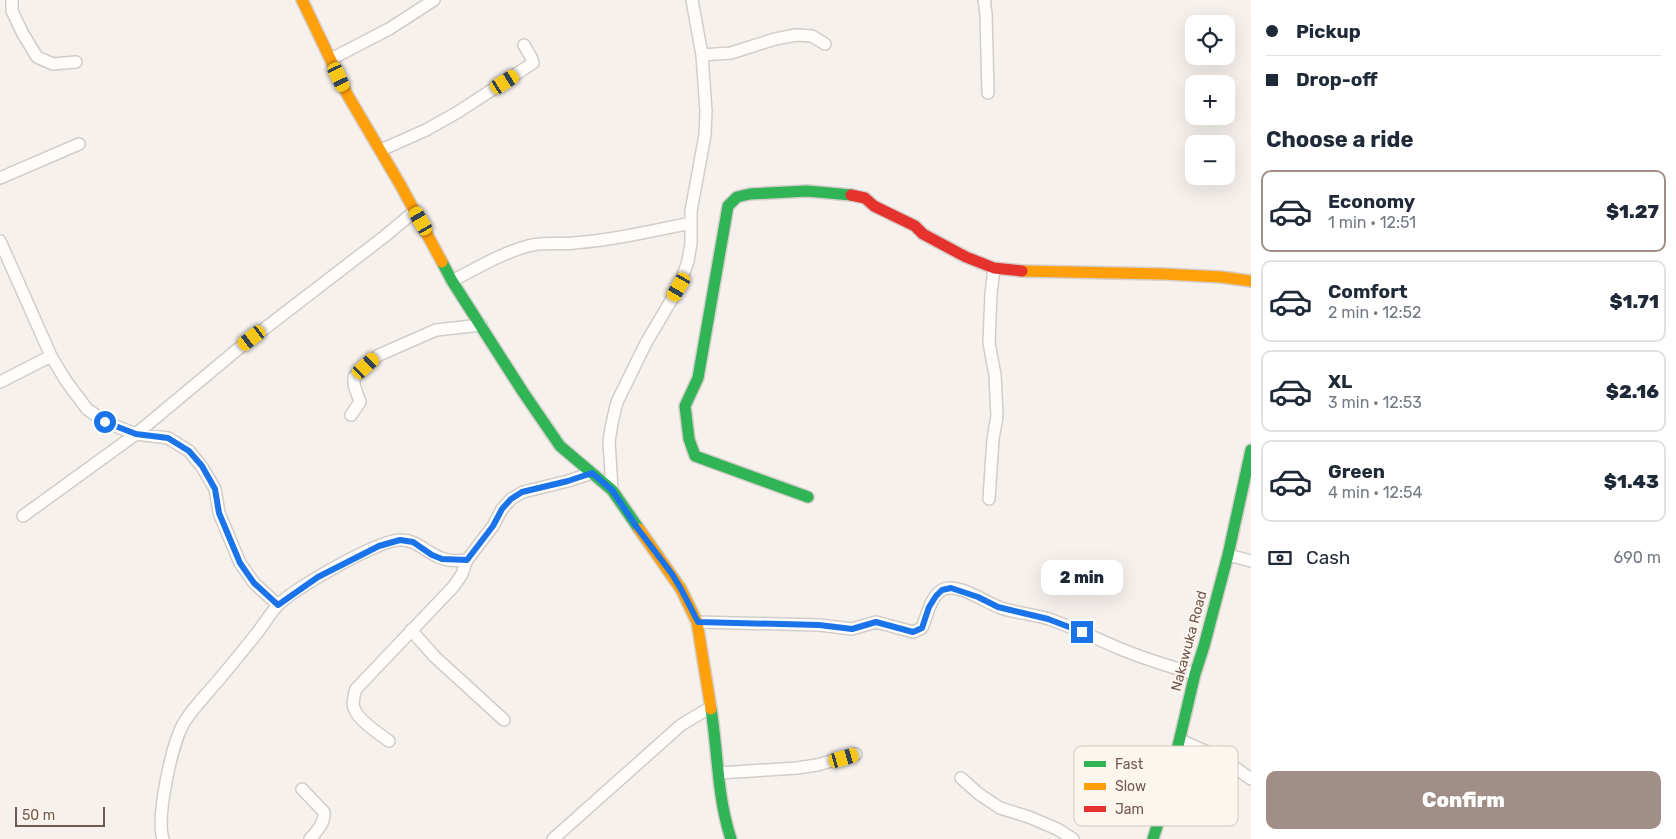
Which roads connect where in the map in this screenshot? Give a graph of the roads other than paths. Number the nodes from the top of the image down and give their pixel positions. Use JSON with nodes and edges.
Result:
{"nodes":[{"id":1,"x":12,"y":0,"type":"edge"},
{"id":2,"x":302,"y":0,"type":"edge"},
{"id":3,"x":434,"y":0,"type":"edge"},
{"id":4,"x":692,"y":0,"type":"edge"},
{"id":5,"x":985,"y":0,"type":"edge"},
{"id":6,"x":825,"y":44,"type":"dead end"},
{"id":7,"x":524,"y":45,"type":"dead end"},
{"id":8,"x":702,"y":55,"type":"junction"},
{"id":9,"x":331,"y":59,"type":"junction"},
{"id":10,"x":76,"y":62,"type":"dead end"},
{"id":11,"x":988,"y":93,"type":"dead end"},
{"id":12,"x":79,"y":144,"type":"dead end"},
{"id":13,"x":381,"y":150,"type":"junction"},
{"id":14,"x":0,"y":178,"type":"edge"},
{"id":15,"x":415,"y":211,"type":"junction"},
{"id":16,"x":690,"y":223,"type":"junction"},
{"id":17,"x":0,"y":241,"type":"edge"},
{"id":18,"x":994,"y":268,"type":"junction"},
{"id":19,"x":452,"y":281,"type":"junction"},
{"id":20,"x":1251,"y":281,"type":"edge"},
{"id":21,"x":481,"y":325,"type":"junction"},
{"id":22,"x":51,"y":356,"type":"junction"},
{"id":23,"x":0,"y":382,"type":"edge"},
{"id":24,"x":351,"y":415,"type":"dead end"},
{"id":25,"x":136,"y":434,"type":"junction"},
{"id":26,"x":1251,"y":451,"type":"edge"},
{"id":27,"x":592,"y":473,"type":"junction"},
{"id":28,"x":612,"y":490,"type":"junction"},
{"id":29,"x":808,"y":497,"type":"dead end"},
{"id":30,"x":989,"y":499,"type":"dead end"},
{"id":31,"x":23,"y":516,"type":"dead end"},
{"id":32,"x":1228,"y":555,"type":"junction"},
{"id":33,"x":467,"y":560,"type":"junction"},
{"id":34,"x":1251,"y":561,"type":"edge"},
{"id":35,"x":278,"y":605,"type":"junction"},
{"id":36,"x":698,"y":622,"type":"junction"},
{"id":37,"x":411,"y":630,"type":"junction"},
{"id":38,"x":1195,"y":674,"type":"junction"},
{"id":39,"x":711,"y":707,"type":"junction"},
{"id":40,"x":504,"y":720,"type":"dead end"},
{"id":41,"x":1180,"y":740,"type":"junction"},
{"id":42,"x":388,"y":741,"type":"dead end"},
{"id":43,"x":1179,"y":746,"type":"edge"},
{"id":44,"x":1194,"y":746,"type":"edge"},
{"id":45,"x":856,"y":754,"type":"dead end"},
{"id":46,"x":1238,"y":770,"type":"edge"},
{"id":47,"x":719,"y":773,"type":"junction"},
{"id":48,"x":961,"y":778,"type":"dead end"},
{"id":49,"x":1251,"y":779,"type":"edge"},
{"id":50,"x":302,"y":788,"type":"dead end"},
{"id":51,"x":1157,"y":826,"type":"edge"},
{"id":52,"x":163,"y":839,"type":"edge"},
{"id":53,"x":310,"y":839,"type":"edge"},
{"id":54,"x":553,"y":839,"type":"edge"},
{"id":55,"x":731,"y":839,"type":"edge"},
{"id":56,"x":1073,"y":839,"type":"edge"},
{"id":57,"x":1153,"y":839,"type":"edge"}],
"edges":[{"from":1,"to":10,"type":"street"},
{"from":2,"to":9,"type":"street"},
{"from":3,"to":9,"type":"street"},
{"from":4,"to":8,"type":"street"},
{"from":5,"to":11,"type":"street"},
{"from":6,"to":8,"type":"street"},
{"from":7,"to":13,"type":"street"},
{"from":8,"to":16,"type":"street"},
{"from":9,"to":13,"type":"street"},
{"from":12,"to":14,"type":"street"},
{"from":13,"to":15,"type":"street"},
{"from":15,"to":19,"type":"street"},
{"from":15,"to":25,"type":"street"},
{"from":16,"to":19,"type":"street"},
{"from":16,"to":28,"type":"street"},
{"from":17,"to":22,"type":"street"},
{"from":18,"to":20,"type":"street"},
{"from":18,"to":29,"type":"street"},
{"from":18,"to":30,"type":"street"},
{"from":19,"to":21,"type":"street"},
{"from":21,"to":24,"type":"street"},
{"from":21,"to":27,"type":"street"},
{"from":22,"to":23,"type":"street"},
{"from":22,"to":25,"type":"street"},
{"from":25,"to":31,"type":"street"},
{"from":25,"to":35,"type":"street"},
{"from":26,"to":32,"type":"street","name":"Nakawuka Road"},
{"from":27,"to":28,"type":"street"},
{"from":27,"to":33,"type":"street"},
{"from":28,"to":36,"type":"street"},
{"from":32,"to":34,"type":"street"},
{"from":32,"to":38,"type":"street","name":"Nakawuka Road"},
{"from":33,"to":35,"type":"street"},
{"from":33,"to":37,"type":"street"},
{"from":35,"to":52,"type":"street"},
{"from":36,"to":38,"type":"street"},
{"from":36,"to":39,"type":"street"},
{"from":37,"to":40,"type":"street"},
{"from":37,"to":42,"type":"street"},
{"from":38,"to":41,"type":"street","name":"Nakawuka Road"},
{"from":39,"to":47,"type":"street"},
{"from":39,"to":54,"type":"street"},
{"from":41,"to":43,"type":"street","name":"Nakawuka Road"},
{"from":41,"to":44,"type":"street"},
{"from":45,"to":47,"type":"street"},
{"from":46,"to":49,"type":"street"},
{"from":47,"to":55,"type":"street"},
{"from":48,"to":56,"type":"street"},
{"from":50,"to":53,"type":"street"},
{"from":51,"to":57,"type":"street","name":"Nakawuka Road"}]}
